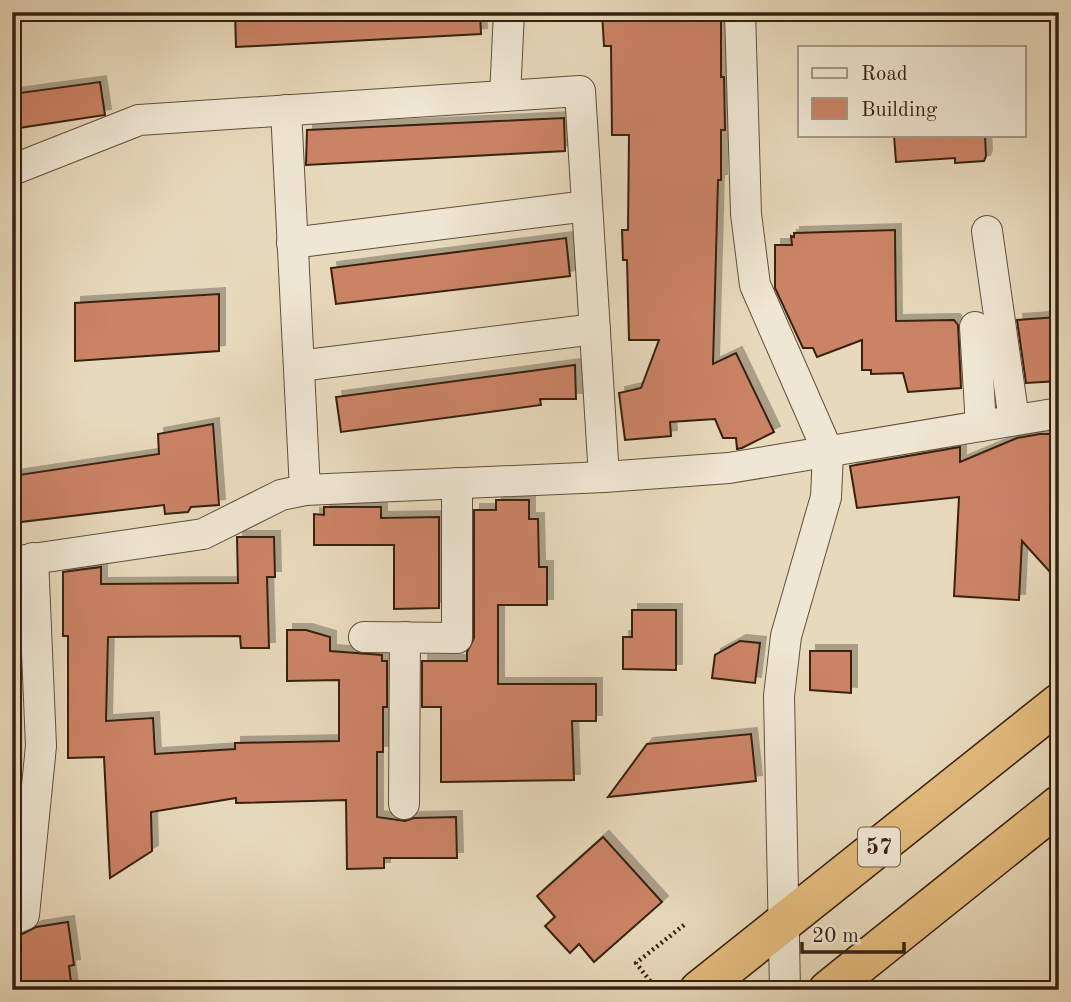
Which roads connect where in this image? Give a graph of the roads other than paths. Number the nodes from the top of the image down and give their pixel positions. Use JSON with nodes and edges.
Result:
{"nodes":[{"id":1,"x":509,"y":12,"type":"edge"},
{"id":2,"x":740,"y":12,"type":"edge"},
{"id":3,"x":505,"y":96,"type":"junction"},
{"id":4,"x":286,"y":110,"type":"junction"},
{"id":5,"x":12,"y":170,"type":"edge"},
{"id":6,"x":587,"y":206,"type":"junction"},
{"id":7,"x":987,"y":231,"type":"dead end"},
{"id":8,"x":292,"y":243,"type":"junction"},
{"id":9,"x":975,"y":327,"type":"dead end"},
{"id":10,"x":595,"y":329,"type":"junction"},
{"id":11,"x":299,"y":366,"type":"junction"},
{"id":12,"x":1059,"y":413,"type":"edge"},
{"id":13,"x":1014,"y":420,"type":"junction"},
{"id":14,"x":981,"y":426,"type":"junction"},
{"id":15,"x":828,"y":452,"type":"junction"},
{"id":16,"x":604,"y":477,"type":"junction"},
{"id":17,"x":457,"y":483,"type":"junction"},
{"id":18,"x":305,"y":490,"type":"junction"},
{"id":19,"x":23,"y":560,"type":"edge"},
{"id":20,"x":364,"y":637,"type":"dead end"},
{"id":21,"x":405,"y":637,"type":"junction"},
{"id":22,"x":1059,"y":703,"type":"edge"},
{"id":23,"x":404,"y":804,"type":"dead end"},
{"id":24,"x":1059,"y":806,"type":"edge"},
{"id":25,"x":12,"y":920,"type":"edge"},
{"id":26,"x":783,"y":923,"type":"junction"},
{"id":27,"x":699,"y":990,"type":"edge"},
{"id":28,"x":785,"y":990,"type":"edge"},
{"id":29,"x":828,"y":990,"type":"edge"}],
"edges":[{"from":1,"to":3,"type":"street"},
{"from":2,"to":15,"type":"street"},
{"from":3,"to":4,"type":"street"},
{"from":3,"to":6,"type":"street"},
{"from":4,"to":5,"type":"street"},
{"from":4,"to":8,"type":"street"},
{"from":6,"to":8,"type":"street"},
{"from":6,"to":10,"type":"street"},
{"from":7,"to":13,"type":"street"},
{"from":8,"to":11,"type":"street"},
{"from":9,"to":14,"type":"street"},
{"from":10,"to":11,"type":"street"},
{"from":10,"to":16,"type":"street"},
{"from":11,"to":18,"type":"street"},
{"from":12,"to":13,"type":"street"},
{"from":13,"to":14,"type":"street"},
{"from":14,"to":15,"type":"street"},
{"from":15,"to":16,"type":"street"},
{"from":15,"to":26,"type":"street"},
{"from":16,"to":17,"type":"street"},
{"from":17,"to":18,"type":"street"},
{"from":17,"to":21,"type":"street"},
{"from":18,"to":19,"type":"street"},
{"from":19,"to":25,"type":"street"},
{"from":20,"to":21,"type":"street"},
{"from":21,"to":23,"type":"street"},
{"from":22,"to":26,"type":"highway","number":"57"},
{"from":24,"to":29,"type":"highway"},
{"from":26,"to":27,"type":"highway","number":"57"},
{"from":26,"to":28,"type":"street"}]}
